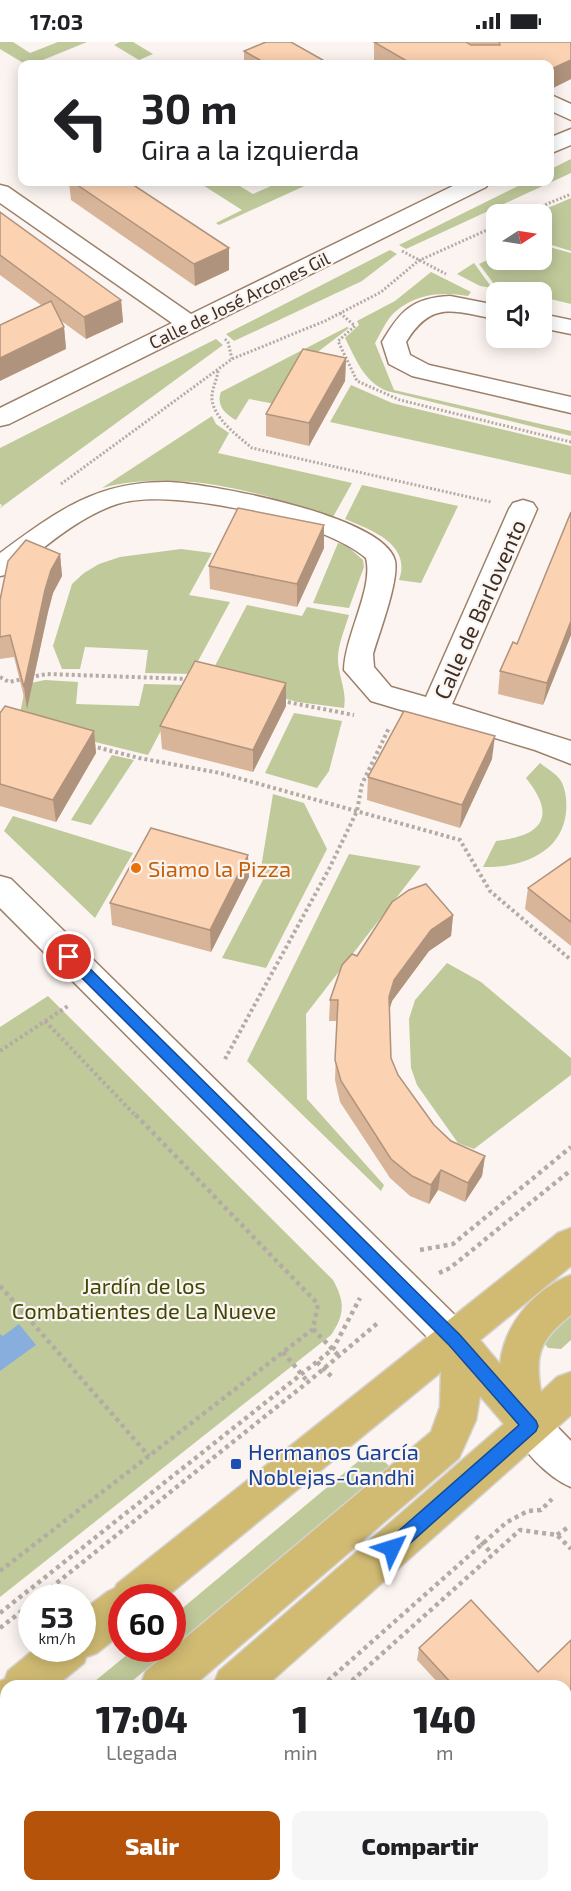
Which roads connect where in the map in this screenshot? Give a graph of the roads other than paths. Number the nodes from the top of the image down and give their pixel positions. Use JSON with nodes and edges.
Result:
{"nodes":[{"id":1,"x":554,"y":104,"type":"edge"},
{"id":2,"x":571,"y":113,"type":"edge"},
{"id":3,"x":470,"y":186,"type":"edge"},
{"id":4,"x":0,"y":192,"type":"edge"},
{"id":5,"x":485,"y":310,"type":"edge"},
{"id":6,"x":552,"y":323,"type":"edge"},
{"id":7,"x":189,"y":324,"type":"junction"},
{"id":8,"x":571,"y":327,"type":"edge"},
{"id":9,"x":571,"y":405,"type":"edge"},
{"id":10,"x":0,"y":418,"type":"edge"},
{"id":11,"x":523,"y":509,"type":"road end"},
{"id":12,"x":0,"y":567,"type":"edge"},
{"id":13,"x":435,"y":709,"type":"junction"},
{"id":14,"x":571,"y":753,"type":"edge"},
{"id":15,"x":0,"y":888,"type":"edge"},
{"id":16,"x":571,"y":1244,"type":"edge"},
{"id":17,"x":571,"y":1292,"type":"edge"},
{"id":18,"x":455,"y":1340,"type":"junction"},
{"id":19,"x":571,"y":1390,"type":"edge"},
{"id":20,"x":530,"y":1426,"type":"junction"},
{"id":21,"x":571,"y":1468,"type":"edge"},
{"id":22,"x":150,"y":1584,"type":"edge"},
{"id":23,"x":108,"y":1617,"type":"edge"},
{"id":24,"x":96,"y":1627,"type":"edge"},
{"id":25,"x":52,"y":1662,"type":"edge"},
{"id":26,"x":30,"y":1680,"type":"edge"},
{"id":27,"x":167,"y":1680,"type":"edge"},
{"id":28,"x":241,"y":1680,"type":"edge"}],
"edges":[{"from":1,"to":2,"type":"street"},
{"from":3,"to":7,"type":"street","name":"Calle de José Arcones Gil"},
{"from":4,"to":7,"type":"street"},
{"from":5,"to":9,"type":"street"},
{"from":6,"to":8,"type":"street"},
{"from":7,"to":10,"type":"street","name":"Calle de José Arcones Gil"},
{"from":11,"to":13,"type":"street","name":"Calle de Barlovento"},
{"from":12,"to":13,"type":"street","name":"Calle de Barlovento"},
{"from":13,"to":14,"type":"street","name":"Calle de Barlovento"},
{"from":15,"to":18,"type":"street"},
{"from":16,"to":18,"type":"main road"},
{"from":17,"to":20,"type":"main road"},
{"from":18,"to":20,"type":"main road"},
{"from":18,"to":22,"type":"main road"},
{"from":18,"to":27,"type":"main road"},
{"from":19,"to":20,"type":"main road"},
{"from":20,"to":21,"type":"street"},
{"from":20,"to":28,"type":"main road"},
{"from":23,"to":24,"type":"main road"},
{"from":25,"to":26,"type":"main road"}]}
